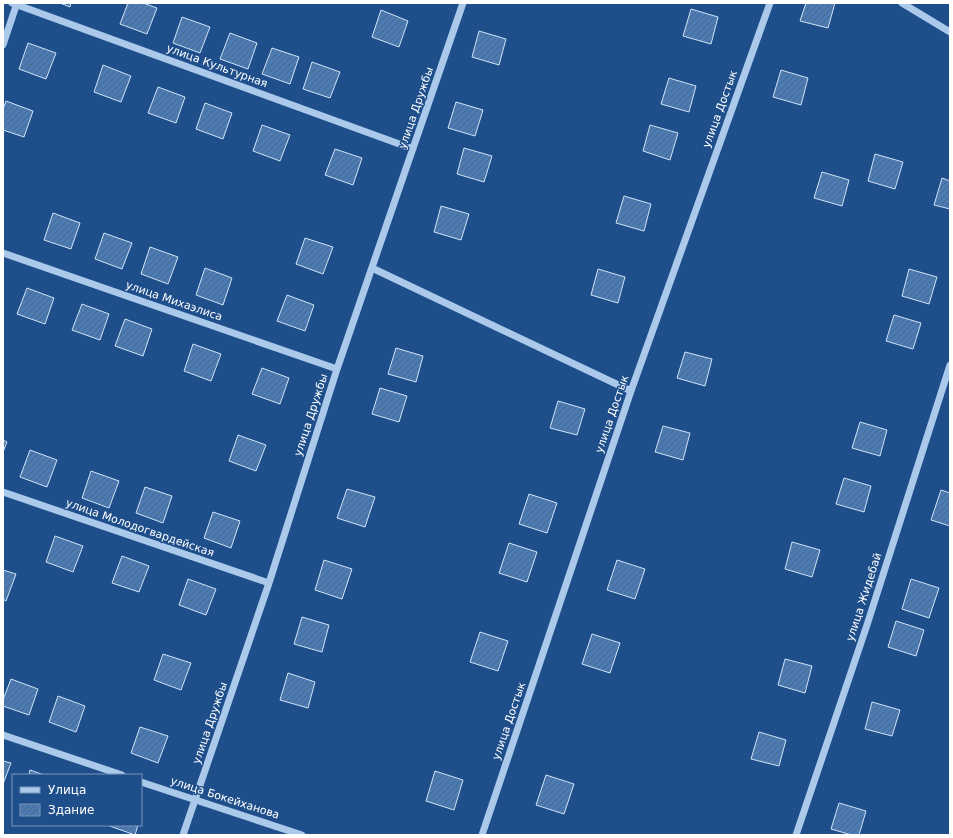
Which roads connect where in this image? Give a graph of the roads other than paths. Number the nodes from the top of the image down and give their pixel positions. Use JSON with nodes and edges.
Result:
{"nodes":[{"id":1,"x":463,"y":3,"type":"edge"},
{"id":2,"x":770,"y":3,"type":"edge"},
{"id":3,"x":902,"y":3,"type":"edge"},
{"id":4,"x":15,"y":4,"type":"edge"},
{"id":5,"x":950,"y":32,"type":"edge"},
{"id":6,"x":3,"y":44,"type":"edge"},
{"id":7,"x":413,"y":149,"type":"junction"},
{"id":8,"x":3,"y":253,"type":"edge"},
{"id":9,"x":372,"y":268,"type":"junction"},
{"id":10,"x":950,"y":365,"type":"edge"},
{"id":11,"x":337,"y":369,"type":"junction"},
{"id":12,"x":631,"y":391,"type":"junction"},
{"id":13,"x":3,"y":492,"type":"edge"},
{"id":14,"x":269,"y":583,"type":"junction"},
{"id":15,"x":3,"y":735,"type":"edge"},
{"id":16,"x":119,"y":774,"type":"edge"},
{"id":17,"x":142,"y":782,"type":"edge"},
{"id":18,"x":195,"y":800,"type":"junction"},
{"id":19,"x":183,"y":835,"type":"edge"},
{"id":20,"x":302,"y":835,"type":"edge"},
{"id":21,"x":482,"y":835,"type":"edge"},
{"id":22,"x":796,"y":835,"type":"edge"}],
"edges":[{"from":1,"to":7,"type":"street","name":"улица Дружбы"},
{"from":2,"to":12,"type":"street","name":"улица Достык"},
{"from":3,"to":5,"type":"street"},
{"from":4,"to":6,"type":"street"},
{"from":4,"to":7,"type":"street","name":"улица Культурная"},
{"from":7,"to":9,"type":"street","name":"улица Дружбы"},
{"from":8,"to":11,"type":"street","name":"улица Михаэлиса"},
{"from":9,"to":11,"type":"street","name":"улица Дружбы"},
{"from":9,"to":12,"type":"street"},
{"from":10,"to":22,"type":"street","name":"улица Жидебай"},
{"from":11,"to":14,"type":"street","name":"улица Дружбы"},
{"from":12,"to":21,"type":"street","name":"улица Достык"},
{"from":13,"to":14,"type":"street","name":"улица Молодогвардейская"},
{"from":14,"to":18,"type":"street","name":"улица Дружбы"},
{"from":15,"to":16,"type":"street"},
{"from":17,"to":18,"type":"street","name":"улица Бокейханова"},
{"from":18,"to":19,"type":"street","name":"улица Дружбы"},
{"from":18,"to":20,"type":"street","name":"улица Бокейханова"}]}
